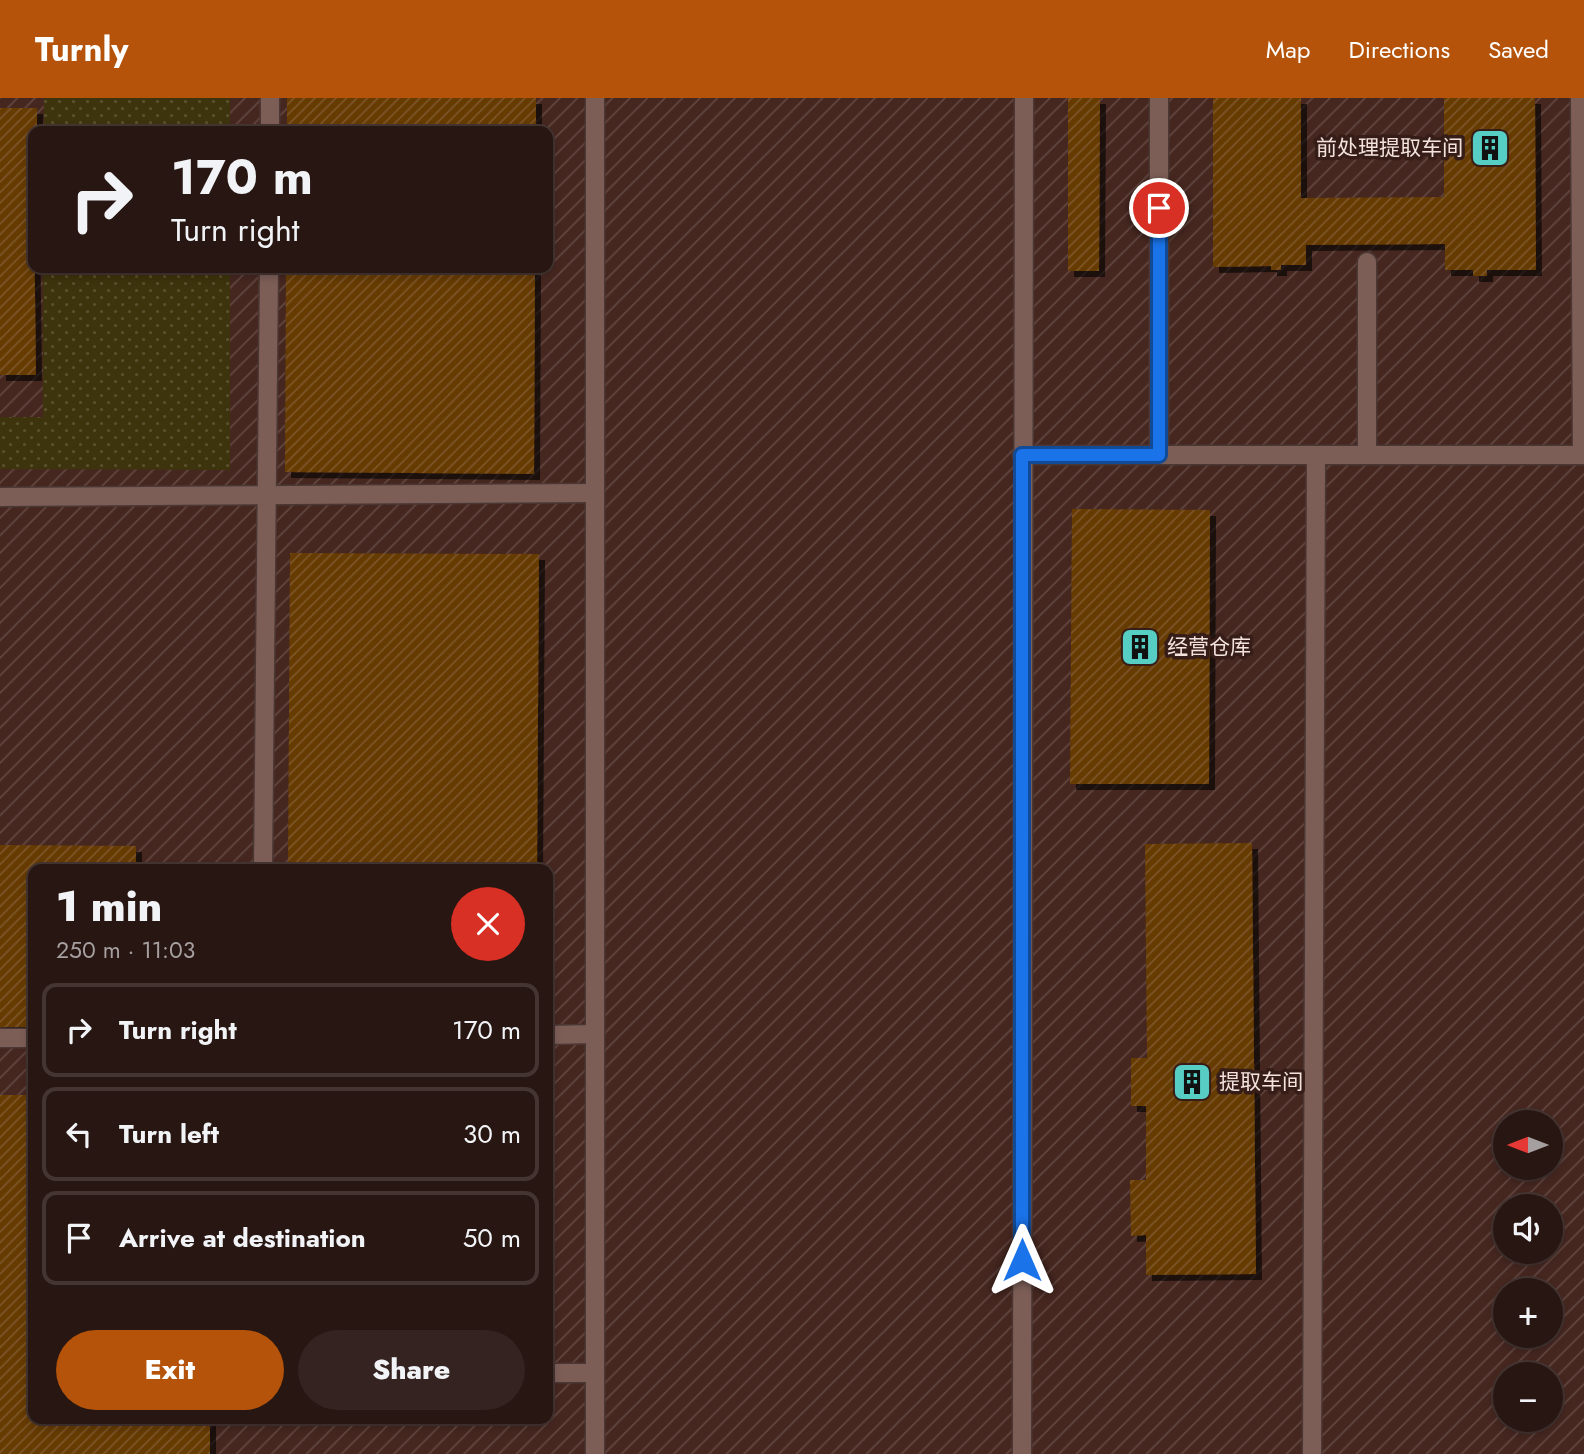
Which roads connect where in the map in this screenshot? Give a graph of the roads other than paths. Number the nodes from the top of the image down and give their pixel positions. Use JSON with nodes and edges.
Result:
{"nodes":[{"id":1,"x":270,"y":98,"type":"edge"},
{"id":2,"x":595,"y":98,"type":"edge"},
{"id":3,"x":1024,"y":98,"type":"edge"},
{"id":4,"x":1159,"y":98,"type":"edge"},
{"id":5,"x":1580,"y":98,"type":"edge"},
{"id":6,"x":270,"y":126,"type":"edge"},
{"id":7,"x":1367,"y":262,"type":"dead end"},
{"id":8,"x":268,"y":273,"type":"edge"},
{"id":9,"x":1022,"y":455,"type":"junction"},
{"id":10,"x":1159,"y":455,"type":"junction"},
{"id":11,"x":1316,"y":455,"type":"junction"},
{"id":12,"x":1367,"y":455,"type":"junction"},
{"id":13,"x":1583,"y":455,"type":"edge"},
{"id":14,"x":595,"y":493,"type":"junction"},
{"id":15,"x":266,"y":495,"type":"junction"},
{"id":16,"x":0,"y":496,"type":"edge"},
{"id":17,"x":263,"y":864,"type":"edge"},
{"id":18,"x":595,"y":1034,"type":"junction"},
{"id":19,"x":553,"y":1035,"type":"edge"},
{"id":20,"x":0,"y":1038,"type":"edge"},
{"id":21,"x":28,"y":1038,"type":"edge"},
{"id":22,"x":553,"y":1373,"type":"edge"},
{"id":23,"x":595,"y":1373,"type":"junction"},
{"id":24,"x":595,"y":1454,"type":"edge"},
{"id":25,"x":1022,"y":1454,"type":"edge"},
{"id":26,"x":1312,"y":1454,"type":"edge"}],
"edges":[{"from":1,"to":6,"type":"lane"},
{"from":2,"to":14,"type":"lane"},
{"from":3,"to":9,"type":"lane"},
{"from":4,"to":10,"type":"lane"},
{"from":5,"to":13,"type":"lane"},
{"from":7,"to":12,"type":"lane"},
{"from":8,"to":15,"type":"lane"},
{"from":9,"to":10,"type":"lane"},
{"from":9,"to":25,"type":"lane"},
{"from":10,"to":11,"type":"lane"},
{"from":11,"to":12,"type":"lane"},
{"from":11,"to":26,"type":"lane"},
{"from":12,"to":13,"type":"lane"},
{"from":14,"to":15,"type":"lane"},
{"from":14,"to":18,"type":"lane"},
{"from":15,"to":16,"type":"lane"},
{"from":15,"to":17,"type":"lane"},
{"from":18,"to":19,"type":"lane"},
{"from":18,"to":23,"type":"lane"},
{"from":20,"to":21,"type":"lane"},
{"from":22,"to":23,"type":"lane"},
{"from":23,"to":24,"type":"lane"}]}
